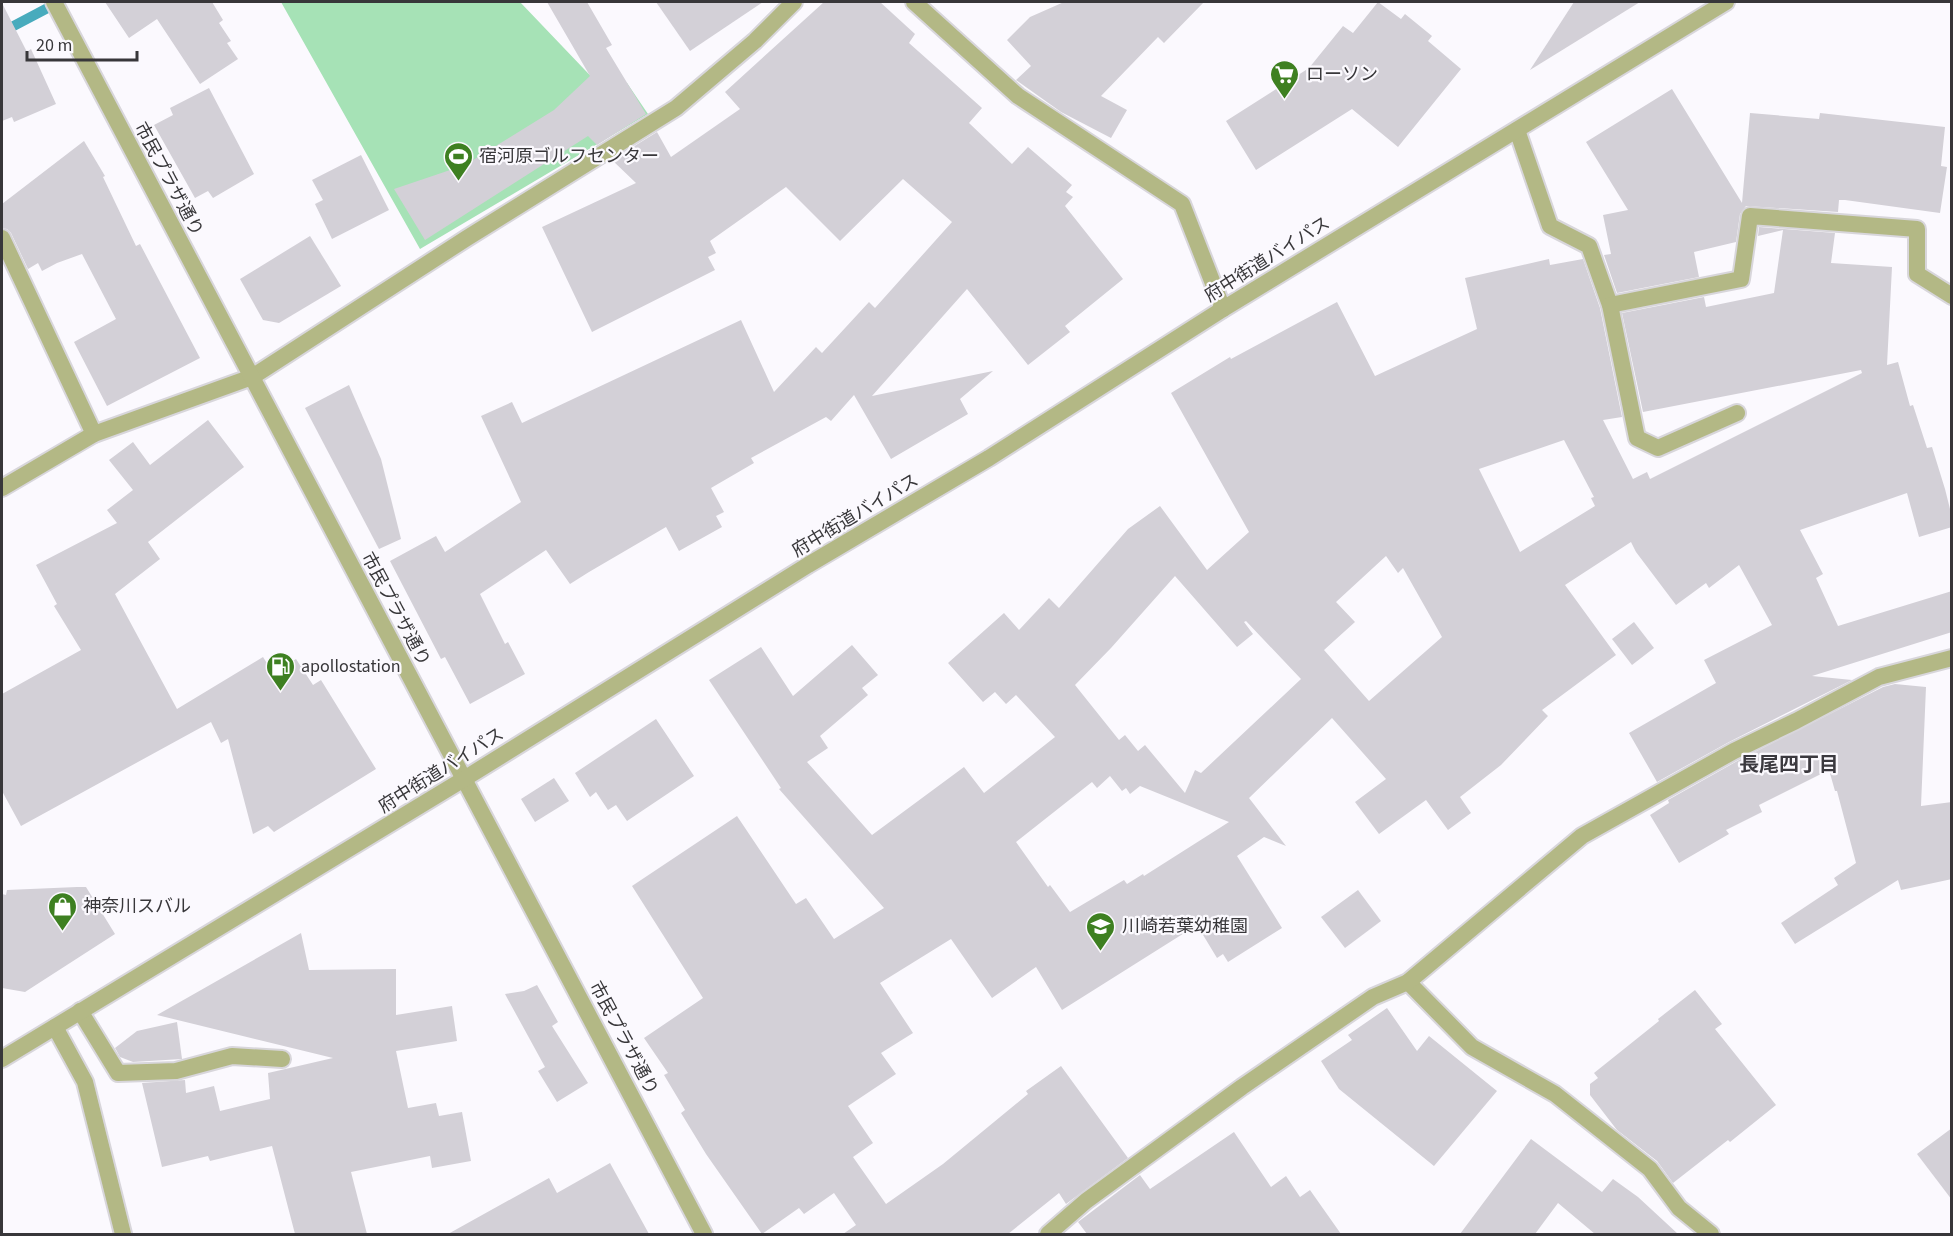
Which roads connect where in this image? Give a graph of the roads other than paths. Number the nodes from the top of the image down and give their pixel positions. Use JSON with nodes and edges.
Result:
{"nodes":[{"id":1,"x":794,"y":2,"type":"edge"},
{"id":2,"x":914,"y":2,"type":"edge"},
{"id":3,"x":1726,"y":2,"type":"edge"},
{"id":4,"x":57,"y":7,"type":"edge"},
{"id":5,"x":1517,"y":130,"type":"junction"},
{"id":6,"x":2,"y":238,"type":"edge"},
{"id":7,"x":1952,"y":296,"type":"edge"},
{"id":8,"x":1610,"y":305,"type":"junction"},
{"id":9,"x":1223,"y":309,"type":"junction"},
{"id":10,"x":252,"y":377,"type":"junction"},
{"id":11,"x":1737,"y":413,"type":"dead end"},
{"id":12,"x":94,"y":434,"type":"junction"},
{"id":13,"x":2,"y":488,"type":"edge"},
{"id":14,"x":1952,"y":658,"type":"edge"},
{"id":15,"x":464,"y":779,"type":"junction"},
{"id":16,"x":1408,"y":982,"type":"junction"},
{"id":17,"x":80,"y":1011,"type":"junction"},
{"id":18,"x":55,"y":1027,"type":"junction"},
{"id":19,"x":2,"y":1059,"type":"edge"},
{"id":20,"x":282,"y":1059,"type":"dead end"},
{"id":21,"x":123,"y":1234,"type":"edge"},
{"id":22,"x":704,"y":1234,"type":"edge"},
{"id":23,"x":1048,"y":1234,"type":"edge"},
{"id":24,"x":1711,"y":1234,"type":"edge"}],
"edges":[{"from":1,"to":10,"type":"street"},
{"from":2,"to":9,"type":"street"},
{"from":3,"to":5,"type":"street","name":"府中街道バイパス"},
{"from":4,"to":10,"type":"street","name":"市民プラザ通り"},
{"from":5,"to":8,"type":"street"},
{"from":5,"to":9,"type":"street","name":"府中街道バイパス"},
{"from":6,"to":12,"type":"street"},
{"from":7,"to":8,"type":"street"},
{"from":8,"to":11,"type":"street"},
{"from":9,"to":15,"type":"street","name":"府中街道バイパス"},
{"from":10,"to":12,"type":"street"},
{"from":10,"to":15,"type":"street","name":"市民プラザ通り"},
{"from":12,"to":13,"type":"street"},
{"from":14,"to":16,"type":"street"},
{"from":15,"to":17,"type":"street","name":"府中街道バイパス"},
{"from":15,"to":22,"type":"street","name":"市民プラザ通り"},
{"from":16,"to":23,"type":"street"},
{"from":16,"to":24,"type":"street"},
{"from":17,"to":18,"type":"street","name":"府中街道バイパス"},
{"from":17,"to":20,"type":"street"},
{"from":18,"to":19,"type":"street","name":"府中街道バイパス"},
{"from":18,"to":21,"type":"street"}]}
